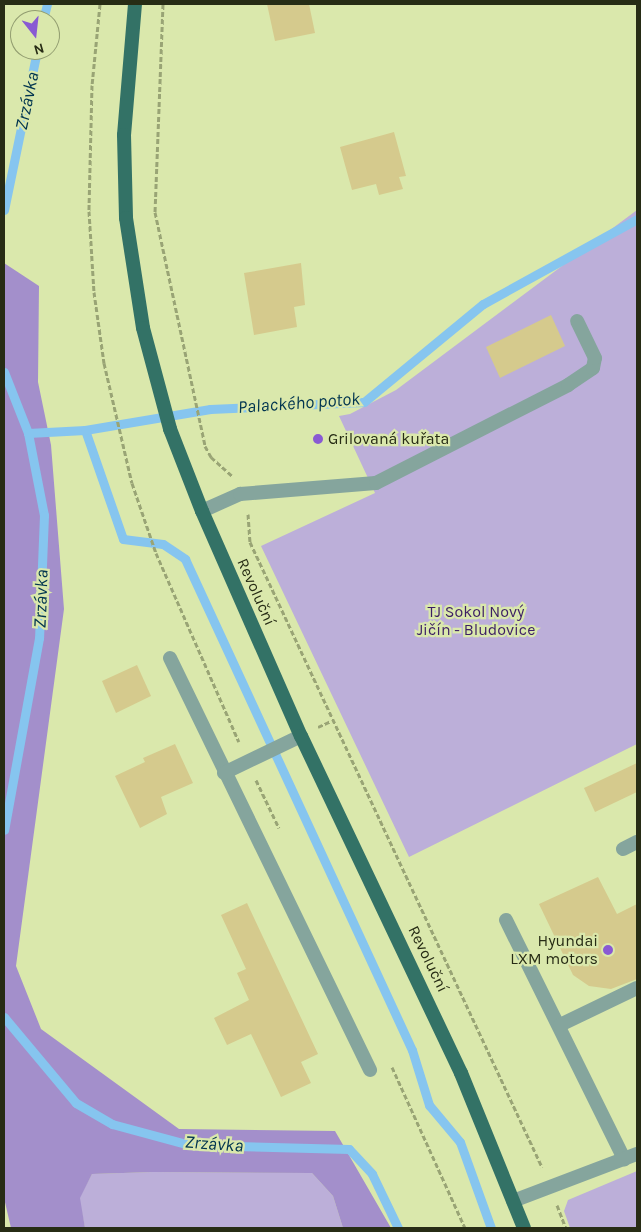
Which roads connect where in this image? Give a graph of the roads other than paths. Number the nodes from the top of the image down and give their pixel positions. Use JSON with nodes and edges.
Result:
{"nodes":[{"id":1,"x":135,"y":4,"type":"edge"},
{"id":2,"x":577,"y":321,"type":"dead end"},
{"id":3,"x":202,"y":511,"type":"junction"},
{"id":4,"x":170,"y":658,"type":"dead end"},
{"id":5,"x":301,"y":736,"type":"junction"},
{"id":6,"x":224,"y":773,"type":"junction"},
{"id":7,"x":637,"y":842,"type":"edge"},
{"id":8,"x":623,"y":849,"type":"dead end"},
{"id":9,"x":506,"y":920,"type":"dead end"},
{"id":10,"x":637,"y":988,"type":"edge"},
{"id":11,"x":560,"y":1025,"type":"junction"},
{"id":12,"x":370,"y":1070,"type":"dead end"},
{"id":13,"x":637,"y":1154,"type":"edge"},
{"id":14,"x":624,"y":1159,"type":"junction"},
{"id":15,"x":513,"y":1201,"type":"junction"},
{"id":16,"x":524,"y":1228,"type":"edge"}],
"edges":[{"from":1,"to":3,"type":"main road","name":"Revoluční"},
{"from":2,"to":3,"type":"street"},
{"from":3,"to":5,"type":"main road","name":"Revoluční"},
{"from":4,"to":6,"type":"street"},
{"from":5,"to":6,"type":"street"},
{"from":5,"to":15,"type":"main road","name":"Revoluční"},
{"from":6,"to":12,"type":"street"},
{"from":7,"to":8,"type":"street"},
{"from":9,"to":11,"type":"street"},
{"from":10,"to":11,"type":"street"},
{"from":11,"to":14,"type":"street"},
{"from":13,"to":14,"type":"street"},
{"from":14,"to":15,"type":"street"},
{"from":15,"to":16,"type":"main road","name":"Revoluční"}]}
